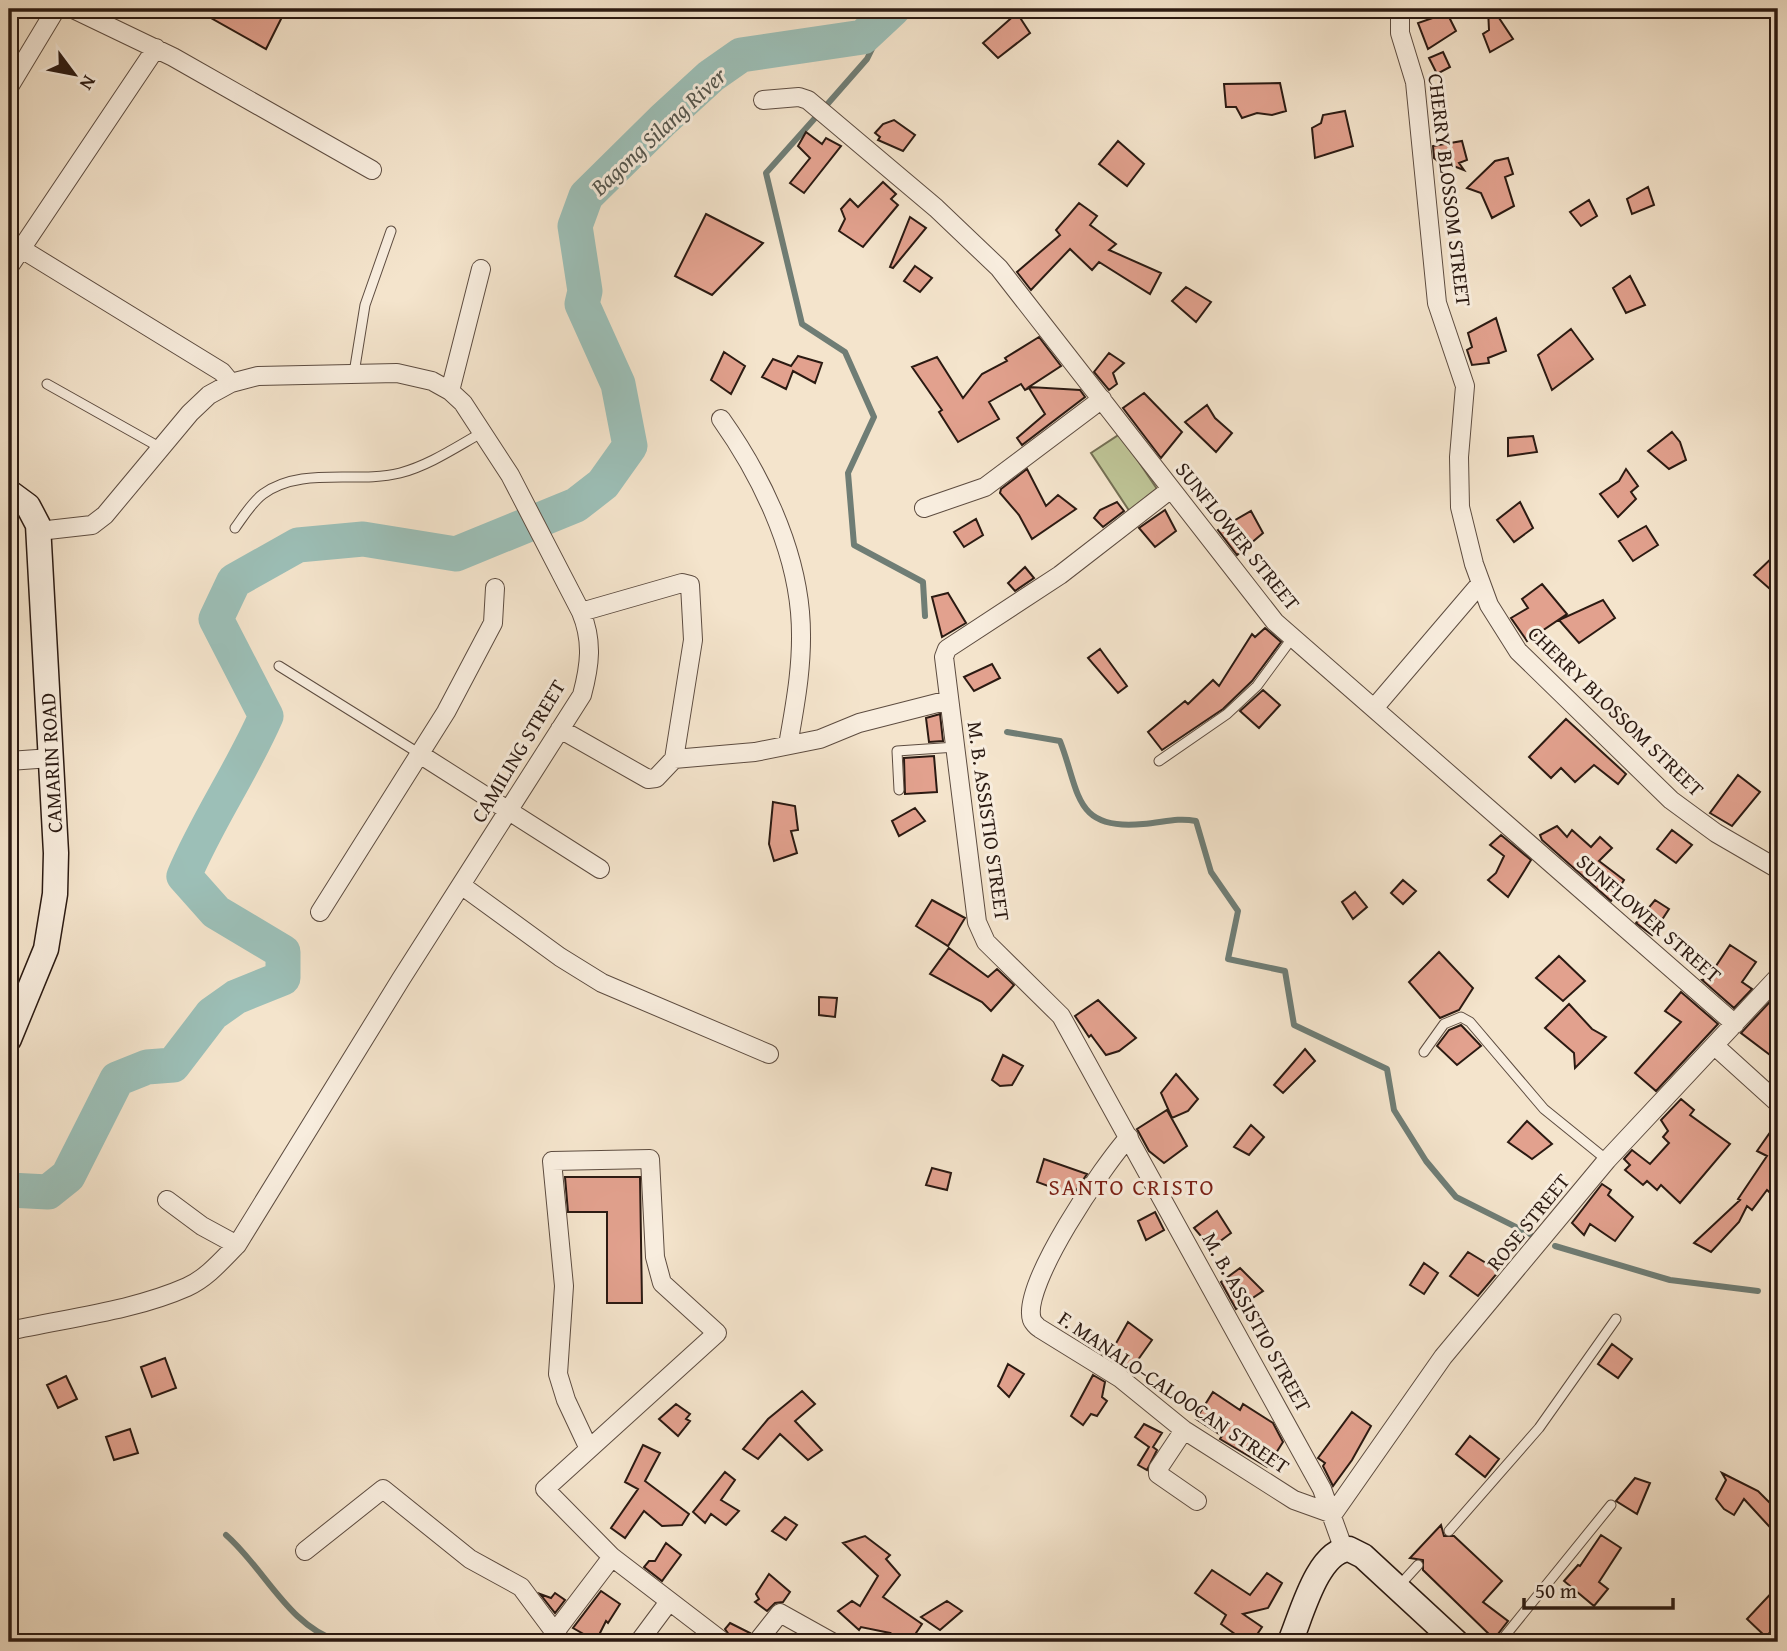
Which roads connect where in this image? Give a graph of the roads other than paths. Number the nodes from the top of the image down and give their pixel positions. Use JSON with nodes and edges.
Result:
{"nodes":[{"id":1,"x":56,"y":9,"type":"edge"},
{"id":2,"x":73,"y":9,"type":"edge"},
{"id":3,"x":1400,"y":9,"type":"edge"},
{"id":4,"x":1773,"y":9,"type":"edge"},
{"id":5,"x":1778,"y":14,"type":"edge"},
{"id":6,"x":156,"y":48,"type":"junction"},
{"id":7,"x":9,"y":87,"type":"edge"},
{"id":8,"x":763,"y":100,"type":"dead end"},
{"id":9,"x":372,"y":170,"type":"dead end"},
{"id":10,"x":391,"y":231,"type":"dead end"},
{"id":11,"x":14,"y":244,"type":"edge"},
{"id":12,"x":9,"y":267,"type":"edge"},
{"id":13,"x":481,"y":269,"type":"dead end"},
{"id":14,"x":354,"y":373,"type":"junction"},
{"id":15,"x":231,"y":383,"type":"junction"},
{"id":16,"x":47,"y":384,"type":"dead end"},
{"id":17,"x":450,"y":391,"type":"junction"},
{"id":18,"x":1102,"y":399,"type":"junction"},
{"id":19,"x":721,"y":419,"type":"dead end"},
{"id":20,"x":485,"y":432,"type":"junction"},
{"id":21,"x":161,"y":448,"type":"junction"},
{"id":22,"x":1171,"y":489,"type":"junction"},
{"id":23,"x":9,"y":492,"type":"edge"},
{"id":24,"x":924,"y":508,"type":"dead end"},
{"id":25,"x":235,"y":528,"type":"dead end"},
{"id":26,"x":39,"y":531,"type":"junction"},
{"id":27,"x":1480,"y":583,"type":"junction"},
{"id":28,"x":495,"y":588,"type":"dead end"},
{"id":29,"x":581,"y":612,"type":"junction"},
{"id":30,"x":1293,"y":637,"type":"junction"},
{"id":31,"x":279,"y":666,"type":"dead end"},
{"id":32,"x":949,"y":700,"type":"junction"},
{"id":33,"x":1375,"y":707,"type":"junction"},
{"id":34,"x":560,"y":729,"type":"junction"},
{"id":35,"x":788,"y":745,"type":"junction"},
{"id":36,"x":956,"y":747,"type":"junction"},
{"id":37,"x":421,"y":755,"type":"junction"},
{"id":38,"x":51,"y":758,"type":"junction"},
{"id":39,"x":674,"y":759,"type":"junction"},
{"id":40,"x":9,"y":761,"type":"edge"},
{"id":41,"x":1158,"y":761,"type":"dead end"},
{"id":42,"x":899,"y":790,"type":"dead end"},
{"id":43,"x":509,"y":811,"type":"junction"},
{"id":44,"x":600,"y":869,"type":"dead end"},
{"id":45,"x":1778,"y":869,"type":"edge"},
{"id":46,"x":461,"y":885,"type":"junction"},
{"id":47,"x":320,"y":912,"type":"dead end"},
{"id":48,"x":1778,"y":976,"type":"edge"},
{"id":49,"x":1735,"y":1024,"type":"junction"},
{"id":50,"x":9,"y":1039,"type":"edge"},
{"id":51,"x":1715,"y":1046,"type":"junction"},
{"id":52,"x":1424,"y":1052,"type":"dead end"},
{"id":53,"x":769,"y":1054,"type":"dead end"},
{"id":54,"x":1778,"y":1103,"type":"edge"},
{"id":55,"x":1129,"y":1137,"type":"junction"},
{"id":56,"x":1608,"y":1160,"type":"junction"},
{"id":57,"x":167,"y":1200,"type":"dead end"},
{"id":58,"x":237,"y":1245,"type":"junction"},
{"id":59,"x":1616,"y":1319,"type":"dead end"},
{"id":60,"x":9,"y":1331,"type":"edge"},
{"id":61,"x":1184,"y":1430,"type":"junction"},
{"id":62,"x":589,"y":1449,"type":"junction"},
{"id":63,"x":1197,"y":1501,"type":"dead end"},
{"id":64,"x":1611,"y":1505,"type":"dead end"},
{"id":65,"x":1333,"y":1514,"type":"junction"},
{"id":66,"x":1449,"y":1531,"type":"dead end"},
{"id":67,"x":1344,"y":1550,"type":"junction"},
{"id":68,"x":305,"y":1551,"type":"dead end"},
{"id":69,"x":612,"y":1558,"type":"junction"},
{"id":70,"x":1418,"y":1565,"type":"dead end"},
{"id":71,"x":1397,"y":1588,"type":"junction"},
{"id":72,"x":668,"y":1603,"type":"junction"},
{"id":73,"x":558,"y":1637,"type":"edge"},
{"id":74,"x":639,"y":1642,"type":"edge"},
{"id":75,"x":723,"y":1642,"type":"edge"},
{"id":76,"x":757,"y":1642,"type":"edge"},
{"id":77,"x":832,"y":1642,"type":"edge"},
{"id":78,"x":1290,"y":1642,"type":"edge"},
{"id":79,"x":1456,"y":1642,"type":"edge"},
{"id":80,"x":1500,"y":1642,"type":"edge"}],
"edges":[{"from":1,"to":7,"type":"street"},
{"from":2,"to":6,"type":"street"},
{"from":3,"to":27,"type":"street","name":"CHERRY BLOSSOM STREET"},
{"from":4,"to":5,"type":"street"},
{"from":6,"to":9,"type":"street"},
{"from":6,"to":11,"type":"street"},
{"from":8,"to":18,"type":"street","name":"SUNFLOWER STREET"},
{"from":10,"to":14,"type":"lane"},
{"from":11,"to":12,"type":"street"},
{"from":11,"to":15,"type":"street"},
{"from":13,"to":17,"type":"street"},
{"from":14,"to":15,"type":"street","name":"CAMILING STREET"},
{"from":14,"to":17,"type":"street","name":"CAMILING STREET"},
{"from":15,"to":21,"type":"street","name":"CAMILING STREET"},
{"from":16,"to":21,"type":"lane"},
{"from":17,"to":20,"type":"street","name":"CAMILING STREET"},
{"from":18,"to":22,"type":"street","name":"SUNFLOWER STREET"},
{"from":18,"to":24,"type":"street"},
{"from":19,"to":35,"type":"street"},
{"from":20,"to":25,"type":"lane"},
{"from":20,"to":29,"type":"street","name":"CAMILING STREET"},
{"from":21,"to":26,"type":"street","name":"CAMILING STREET"},
{"from":22,"to":30,"type":"street","name":"SUNFLOWER STREET"},
{"from":22,"to":32,"type":"street","name":"M. B. ASSISTIO STREET"},
{"from":23,"to":26,"type":"main road","name":"CAMARIN ROAD"},
{"from":26,"to":38,"type":"main road","name":"CAMARIN ROAD"},
{"from":27,"to":33,"type":"street"},
{"from":27,"to":45,"type":"street","name":"CHERRY BLOSSOM STREET"},
{"from":28,"to":37,"type":"street"},
{"from":29,"to":34,"type":"street","name":"CAMILING STREET"},
{"from":29,"to":39,"type":"street"},
{"from":30,"to":33,"type":"street","name":"SUNFLOWER STREET"},
{"from":30,"to":41,"type":"lane"},
{"from":31,"to":37,"type":"lane"},
{"from":32,"to":35,"type":"street"},
{"from":32,"to":36,"type":"street","name":"M. B. ASSISTIO STREET"},
{"from":33,"to":49,"type":"street","name":"SUNFLOWER STREET"},
{"from":34,"to":39,"type":"street"},
{"from":34,"to":43,"type":"street","name":"CAMILING STREET"},
{"from":35,"to":39,"type":"street"},
{"from":36,"to":42,"type":"lane"},
{"from":36,"to":55,"type":"street","name":"M. B. ASSISTIO STREET"},
{"from":37,"to":43,"type":"street"},
{"from":37,"to":47,"type":"street"},
{"from":38,"to":40,"type":"street"},
{"from":38,"to":50,"type":"main road","name":"CAMARIN ROAD"},
{"from":43,"to":44,"type":"street"},
{"from":43,"to":46,"type":"street","name":"CAMILING STREET"},
{"from":46,"to":53,"type":"street"},
{"from":46,"to":58,"type":"street","name":"CAMILING STREET"},
{"from":48,"to":49,"type":"street","name":"ROSE STREET"},
{"from":49,"to":51,"type":"street","name":"ROSE STREET"},
{"from":51,"to":54,"type":"street"},
{"from":51,"to":56,"type":"street","name":"ROSE STREET"},
{"from":52,"to":56,"type":"lane"},
{"from":55,"to":61,"type":"street","name":"F. MANALO-CALOOCAN STREET"},
{"from":55,"to":65,"type":"street","name":"M. B. ASSISTIO STREET"},
{"from":56,"to":65,"type":"street","name":"ROSE STREET"},
{"from":57,"to":58,"type":"street"},
{"from":58,"to":60,"type":"street","name":"CAMILING STREET"},
{"from":59,"to":66,"type":"lane"},
{"from":61,"to":63,"type":"street"},
{"from":61,"to":65,"type":"street","name":"F. MANALO-CALOOCAN STREET"},
{"from":62,"to":62,"type":"street"},
{"from":62,"to":69,"type":"street"},
{"from":64,"to":80,"type":"lane"},
{"from":65,"to":67,"type":"street","name":"M. B. ASSISTIO STREET"},
{"from":67,"to":71,"type":"main road"},
{"from":67,"to":78,"type":"main road"},
{"from":68,"to":73,"type":"street"},
{"from":69,"to":72,"type":"street"},
{"from":69,"to":73,"type":"street"},
{"from":70,"to":71,"type":"lane"},
{"from":71,"to":79,"type":"main road"},
{"from":72,"to":74,"type":"street"},
{"from":72,"to":75,"type":"street"},
{"from":76,"to":77,"type":"street"}]}
